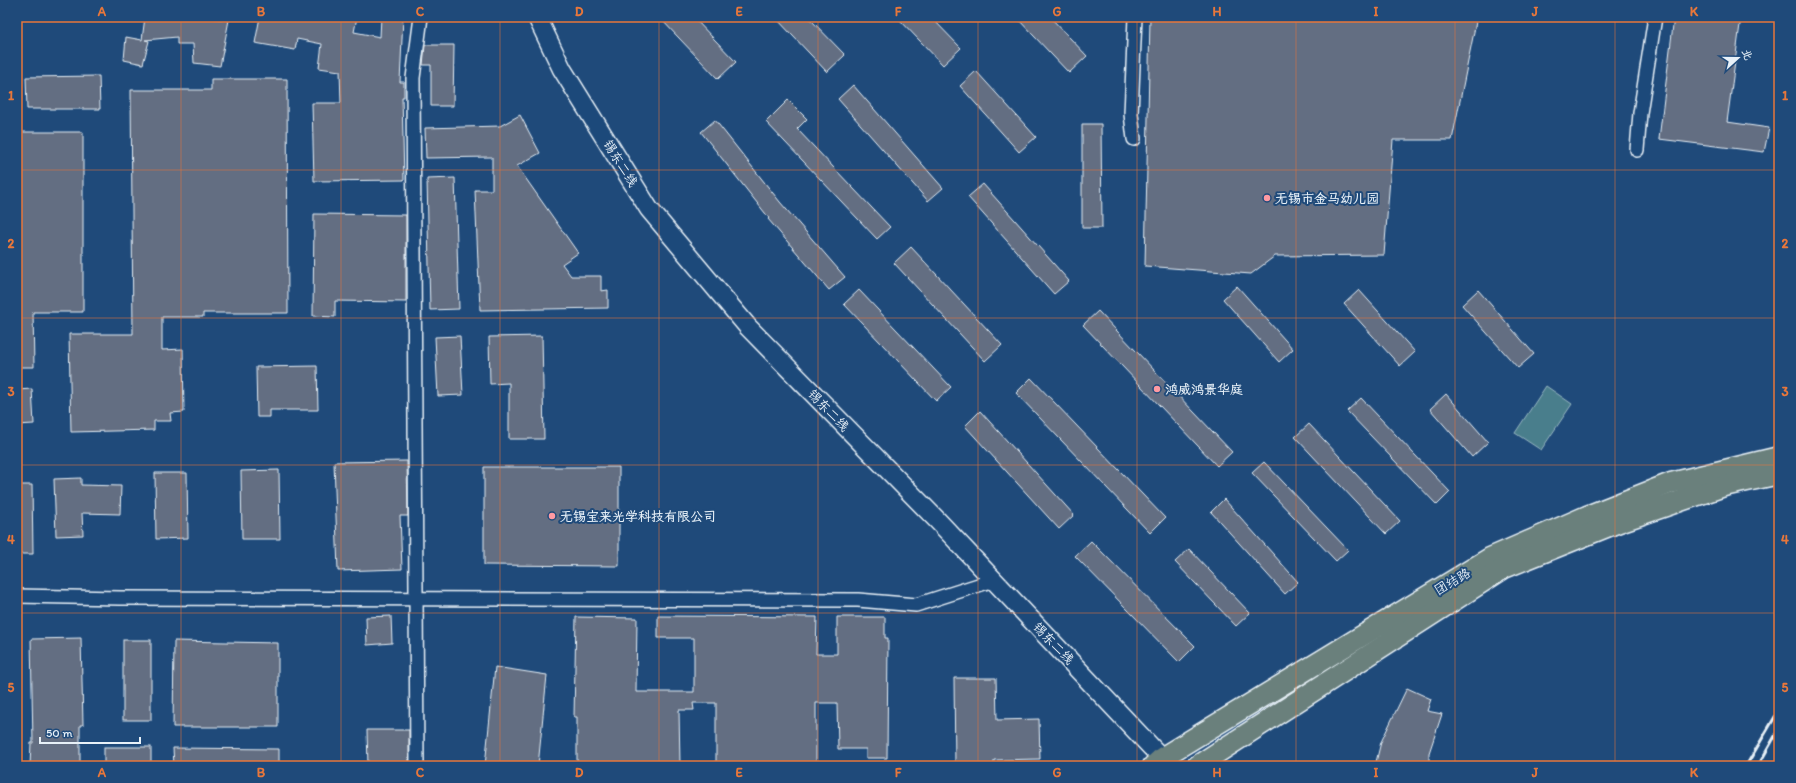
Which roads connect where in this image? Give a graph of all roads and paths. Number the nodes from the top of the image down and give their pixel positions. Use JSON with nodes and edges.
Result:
{"nodes":[{"id":1,"x":421,"y":17,"type":"edge"},
{"id":2,"x":538,"y":17,"type":"edge"},
{"id":3,"x":1135,"y":17,"type":"edge"},
{"id":4,"x":1655,"y":17,"type":"edge"},
{"id":5,"x":1134,"y":139,"type":"dead end"},
{"id":6,"x":1636,"y":150,"type":"dead end"},
{"id":7,"x":1779,"y":457,"type":"edge"},
{"id":8,"x":1779,"y":474,"type":"edge"},
{"id":9,"x":994,"y":580,"type":"junction"},
{"id":10,"x":17,"y":596,"type":"edge"},
{"id":11,"x":416,"y":598,"type":"junction"},
{"id":12,"x":1162,"y":763,"type":"edge"},
{"id":13,"x":417,"y":766,"type":"edge"},
{"id":14,"x":1197,"y":766,"type":"edge"}],
"edges":[{"from":1,"to":11,"type":"street"},
{"from":2,"to":9,"type":"main road","name":"锡东二线"},
{"from":3,"to":5,"type":"street"},
{"from":4,"to":6,"type":"street"},
{"from":7,"to":12,"type":"main road","name":"团结路"},
{"from":8,"to":14,"type":"main road","name":"团结路"},
{"from":9,"to":11,"type":"street"},
{"from":9,"to":12,"type":"main road","name":"锡东二线"},
{"from":10,"to":11,"type":"street"},
{"from":11,"to":13,"type":"street"}]}
